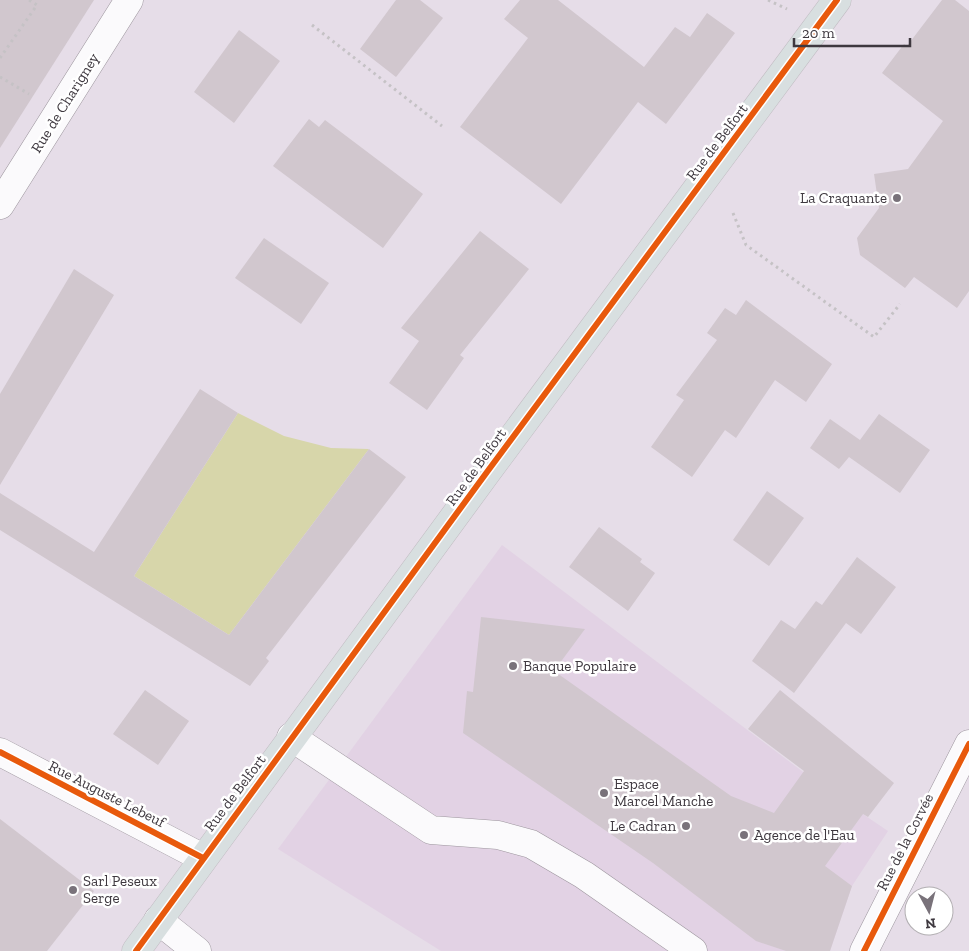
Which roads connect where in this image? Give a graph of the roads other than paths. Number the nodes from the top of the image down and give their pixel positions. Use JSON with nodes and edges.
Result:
{"nodes":[{"id":1,"x":129,"y":0,"type":"edge"},
{"id":2,"x":838,"y":0,"type":"edge"},
{"id":3,"x":0,"y":206,"type":"edge"},
{"id":4,"x":291,"y":737,"type":"junction"},
{"id":5,"x":969,"y":744,"type":"edge"},
{"id":6,"x":0,"y":752,"type":"edge"},
{"id":7,"x":203,"y":858,"type":"junction"},
{"id":8,"x":158,"y":920,"type":"junction"},
{"id":9,"x":136,"y":951,"type":"edge"},
{"id":10,"x":198,"y":951,"type":"edge"},
{"id":11,"x":694,"y":951,"type":"edge"},
{"id":12,"x":869,"y":951,"type":"edge"}],
"edges":[{"from":1,"to":3,"type":"street","name":"Rue de Charigney"},
{"from":2,"to":4,"type":"main road","name":"Rue de Belfort"},
{"from":4,"to":7,"type":"main road","name":"Rue de Belfort"},
{"from":4,"to":11,"type":"street"},
{"from":5,"to":12,"type":"street","name":"Rue de la Corvée"},
{"from":6,"to":7,"type":"street","name":"Rue Auguste Lebeuf"},
{"from":7,"to":8,"type":"main road","name":"Rue de Belfort"},
{"from":8,"to":9,"type":"main road","name":"Rue de Belfort"},
{"from":8,"to":10,"type":"street"}]}
